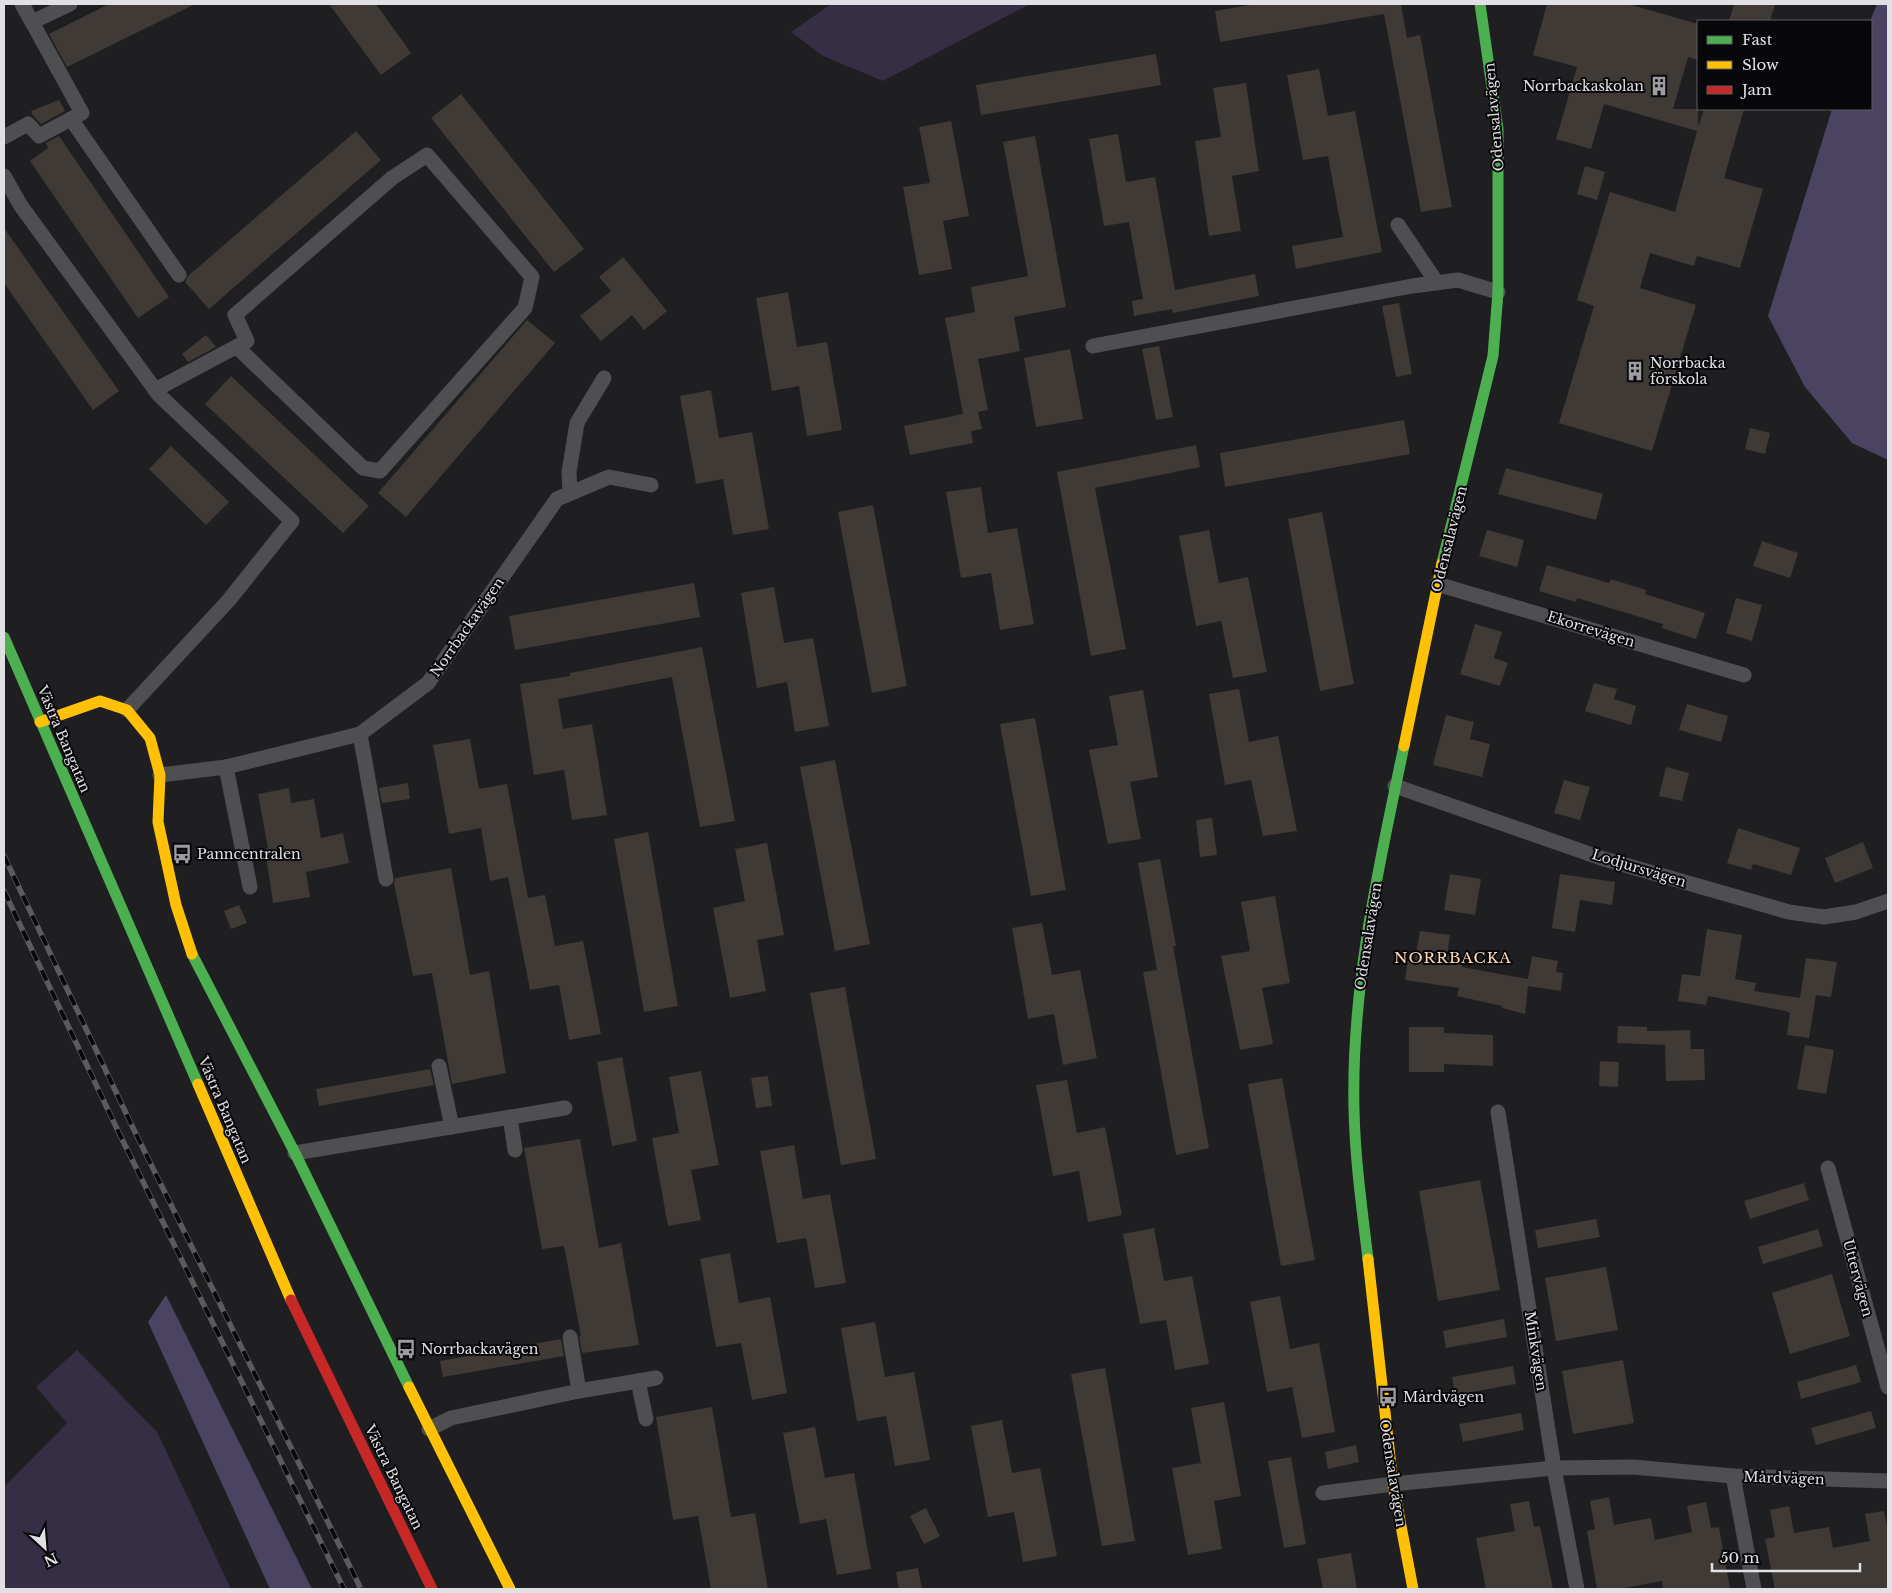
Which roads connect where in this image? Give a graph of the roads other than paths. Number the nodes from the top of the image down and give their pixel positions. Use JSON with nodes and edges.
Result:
{"nodes":[{"id":1,"x":22,"y":4,"type":"edge"},
{"id":2,"x":70,"y":4,"type":"edge"},
{"id":3,"x":1480,"y":4,"type":"edge"},
{"id":4,"x":32,"y":22,"type":"junction"},
{"id":5,"x":71,"y":119,"type":"junction"},
{"id":6,"x":4,"y":136,"type":"edge"},
{"id":7,"x":4,"y":176,"type":"edge"},
{"id":8,"x":1398,"y":225,"type":"dead end"},
{"id":9,"x":179,"y":275,"type":"dead end"},
{"id":10,"x":1437,"y":283,"type":"junction"},
{"id":11,"x":1498,"y":292,"type":"junction"},
{"id":12,"x":1093,"y":346,"type":"dead end"},
{"id":13,"x":237,"y":347,"type":"junction"},
{"id":14,"x":604,"y":378,"type":"dead end"},
{"id":15,"x":155,"y":390,"type":"junction"},
{"id":16,"x":651,"y":485,"type":"dead end"},
{"id":17,"x":570,"y":492,"type":"junction"},
{"id":18,"x":1437,"y":584,"type":"junction"},
{"id":19,"x":4,"y":637,"type":"edge"},
{"id":20,"x":1744,"y":675,"type":"dead end"},
{"id":21,"x":127,"y":710,"type":"junction"},
{"id":22,"x":40,"y":722,"type":"junction"},
{"id":23,"x":360,"y":734,"type":"junction"},
{"id":24,"x":226,"y":767,"type":"junction"},
{"id":25,"x":160,"y":775,"type":"junction"},
{"id":26,"x":1395,"y":786,"type":"junction"},
{"id":27,"x":386,"y":879,"type":"dead end"},
{"id":28,"x":250,"y":887,"type":"dead end"},
{"id":29,"x":1888,"y":901,"type":"edge"},
{"id":30,"x":439,"y":1066,"type":"dead end"},
{"id":31,"x":564,"y":1108,"type":"dead end"},
{"id":32,"x":1498,"y":1112,"type":"dead end"},
{"id":33,"x":510,"y":1117,"type":"junction"},
{"id":34,"x":452,"y":1127,"type":"junction"},
{"id":35,"x":515,"y":1150,"type":"dead end"},
{"id":36,"x":294,"y":1153,"type":"junction"},
{"id":37,"x":1828,"y":1168,"type":"dead end"},
{"id":38,"x":570,"y":1337,"type":"dead end"},
{"id":39,"x":656,"y":1378,"type":"dead end"},
{"id":40,"x":638,"y":1381,"type":"junction"},
{"id":41,"x":1888,"y":1386,"type":"edge"},
{"id":42,"x":579,"y":1391,"type":"junction"},
{"id":43,"x":646,"y":1419,"type":"dead end"},
{"id":44,"x":429,"y":1429,"type":"junction"},
{"id":45,"x":1554,"y":1468,"type":"junction"},
{"id":46,"x":1733,"y":1476,"type":"junction"},
{"id":47,"x":1888,"y":1481,"type":"edge"},
{"id":48,"x":1393,"y":1484,"type":"junction"},
{"id":49,"x":1322,"y":1494,"type":"dead end"},
{"id":50,"x":432,"y":1589,"type":"edge"},
{"id":51,"x":510,"y":1589,"type":"edge"},
{"id":52,"x":1413,"y":1589,"type":"edge"},
{"id":53,"x":1577,"y":1589,"type":"edge"},
{"id":54,"x":1754,"y":1589,"type":"edge"}],
"edges":[{"from":1,"to":4,"type":"street"},
{"from":2,"to":4,"type":"street"},
{"from":3,"to":11,"type":"street","name":"Odensalavägen"},
{"from":4,"to":5,"type":"street"},
{"from":5,"to":6,"type":"street"},
{"from":5,"to":9,"type":"street"},
{"from":7,"to":15,"type":"street"},
{"from":8,"to":10,"type":"street"},
{"from":10,"to":11,"type":"street"},
{"from":10,"to":12,"type":"street"},
{"from":11,"to":18,"type":"street","name":"Odensalavägen"},
{"from":13,"to":13,"type":"street"},
{"from":13,"to":15,"type":"street"},
{"from":14,"to":17,"type":"street"},
{"from":15,"to":21,"type":"street"},
{"from":16,"to":17,"type":"street","name":"Norrbackavägen"},
{"from":17,"to":23,"type":"street","name":"Norrbackavägen"},
{"from":18,"to":20,"type":"street","name":"Ekorrevägen"},
{"from":18,"to":26,"type":"street","name":"Odensalavägen"},
{"from":19,"to":22,"type":"street","name":"Västra Bangatan"},
{"from":21,"to":22,"type":"street"},
{"from":21,"to":25,"type":"street"},
{"from":22,"to":50,"type":"street","name":"Västra Bangatan"},
{"from":23,"to":24,"type":"street","name":"Norrbackavägen"},
{"from":23,"to":27,"type":"street"},
{"from":24,"to":25,"type":"street","name":"Norrbackavägen"},
{"from":24,"to":28,"type":"street"},
{"from":25,"to":36,"type":"street"},
{"from":26,"to":29,"type":"street","name":"Lodjursvägen"},
{"from":26,"to":48,"type":"street","name":"Odensalavägen"},
{"from":30,"to":34,"type":"street"},
{"from":31,"to":33,"type":"street"},
{"from":32,"to":45,"type":"street","name":"Minkvägen"},
{"from":33,"to":34,"type":"street"},
{"from":33,"to":35,"type":"street"},
{"from":34,"to":36,"type":"street"},
{"from":36,"to":44,"type":"street"},
{"from":37,"to":41,"type":"street","name":"Uttervägen"},
{"from":38,"to":42,"type":"street"},
{"from":39,"to":40,"type":"street"},
{"from":40,"to":42,"type":"street"},
{"from":40,"to":43,"type":"street"},
{"from":42,"to":44,"type":"street"},
{"from":44,"to":51,"type":"street"},
{"from":45,"to":46,"type":"street","name":"Mårdvägen"},
{"from":45,"to":48,"type":"street","name":"Mårdvägen"},
{"from":45,"to":53,"type":"street","name":"Minkvägen"},
{"from":46,"to":47,"type":"street","name":"Mårdvägen"},
{"from":46,"to":54,"type":"street"},
{"from":48,"to":49,"type":"street","name":"Mårdvägen"},
{"from":48,"to":52,"type":"street","name":"Odensalavägen"}]}
